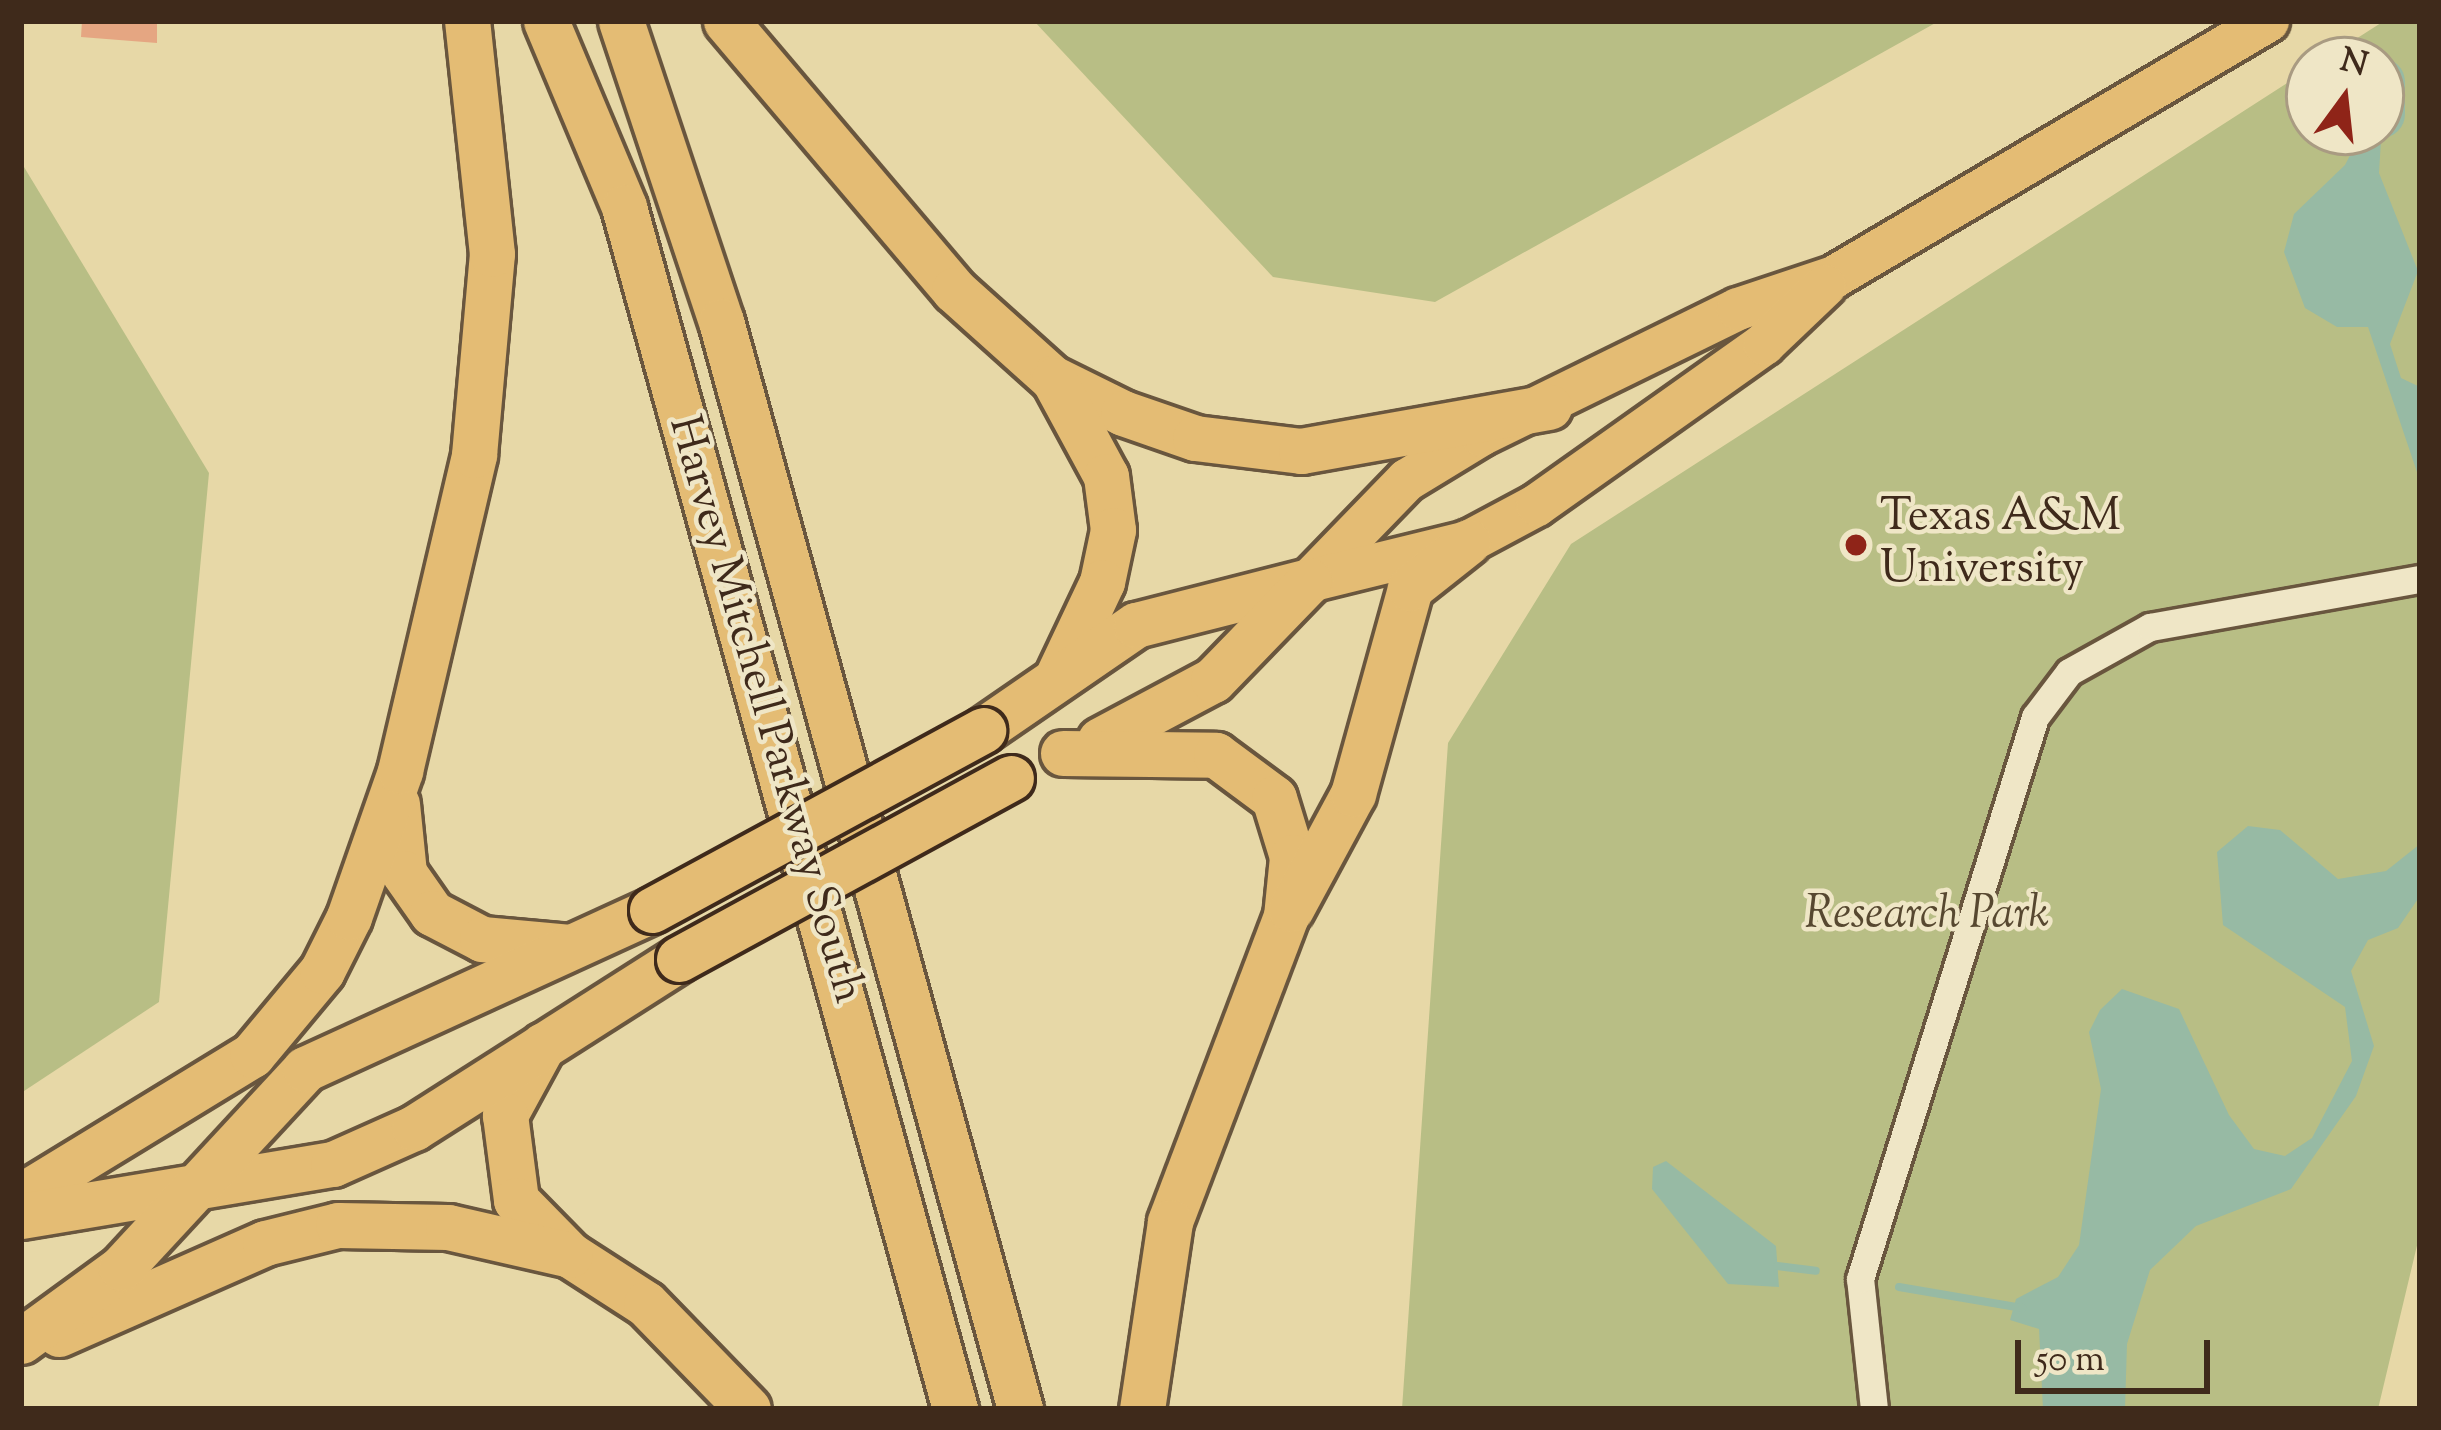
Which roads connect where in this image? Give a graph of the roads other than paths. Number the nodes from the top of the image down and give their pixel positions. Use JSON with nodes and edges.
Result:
{"nodes":[{"id":1,"x":467,"y":21,"type":"edge"},
{"id":2,"x":546,"y":21,"type":"edge"},
{"id":3,"x":621,"y":21,"type":"edge"},
{"id":4,"x":726,"y":21,"type":"edge"},
{"id":5,"x":2267,"y":21,"type":"edge"},
{"id":6,"x":1834,"y":278,"type":"junction"},
{"id":7,"x":1052,"y":378,"type":"junction"},
{"id":8,"x":1549,"y":407,"type":"junction"},
{"id":9,"x":1468,"y":542,"type":"junction"},
{"id":10,"x":2420,"y":579,"type":"edge"},
{"id":11,"x":1309,"y":581,"type":"junction"},
{"id":12,"x":1056,"y":679,"type":"junction"},
{"id":13,"x":1063,"y":753,"type":"junction"},
{"id":14,"x":400,"y":771,"type":"junction"},
{"id":15,"x":1286,"y":916,"type":"junction"},
{"id":16,"x":576,"y":947,"type":"junction"},
{"id":17,"x":551,"y":1032,"type":"junction"},
{"id":18,"x":194,"y":1186,"type":"junction"},
{"id":19,"x":21,"y":1196,"type":"edge"},
{"id":20,"x":21,"y":1216,"type":"edge"},
{"id":21,"x":570,"y":1255,"type":"junction"},
{"id":22,"x":21,"y":1344,"type":"edge"},
{"id":23,"x":748,"y":1409,"type":"edge"},
{"id":24,"x":955,"y":1409,"type":"edge"},
{"id":25,"x":1020,"y":1409,"type":"edge"},
{"id":26,"x":1142,"y":1409,"type":"edge"},
{"id":27,"x":1874,"y":1409,"type":"edge"}],
"edges":[{"from":1,"to":14,"type":"highway"},
{"from":2,"to":24,"type":"highway","name":"Harvey Mitchell Parkway South"},
{"from":3,"to":25,"type":"highway","name":"Harvey Mitchell Parkway South"},
{"from":4,"to":7,"type":"highway"},
{"from":5,"to":6,"type":"main road"},
{"from":6,"to":8,"type":"main road"},
{"from":6,"to":9,"type":"main road"},
{"from":7,"to":8,"type":"highway"},
{"from":7,"to":12,"type":"highway"},
{"from":8,"to":11,"type":"main road"},
{"from":9,"to":11,"type":"main road"},
{"from":9,"to":15,"type":"highway"},
{"from":10,"to":27,"type":"street"},
{"from":11,"to":12,"type":"highway"},
{"from":11,"to":13,"type":"highway"},
{"from":12,"to":16,"type":"highway","bridge":true},
{"from":13,"to":15,"type":"highway"},
{"from":13,"to":17,"type":"highway","bridge":true},
{"from":14,"to":16,"type":"highway"},
{"from":14,"to":19,"type":"highway"},
{"from":15,"to":26,"type":"highway"},
{"from":16,"to":18,"type":"highway"},
{"from":17,"to":18,"type":"highway"},
{"from":17,"to":21,"type":"highway"},
{"from":18,"to":20,"type":"highway"},
{"from":18,"to":22,"type":"highway"},
{"from":21,"to":22,"type":"highway"},
{"from":21,"to":23,"type":"highway"}]}
